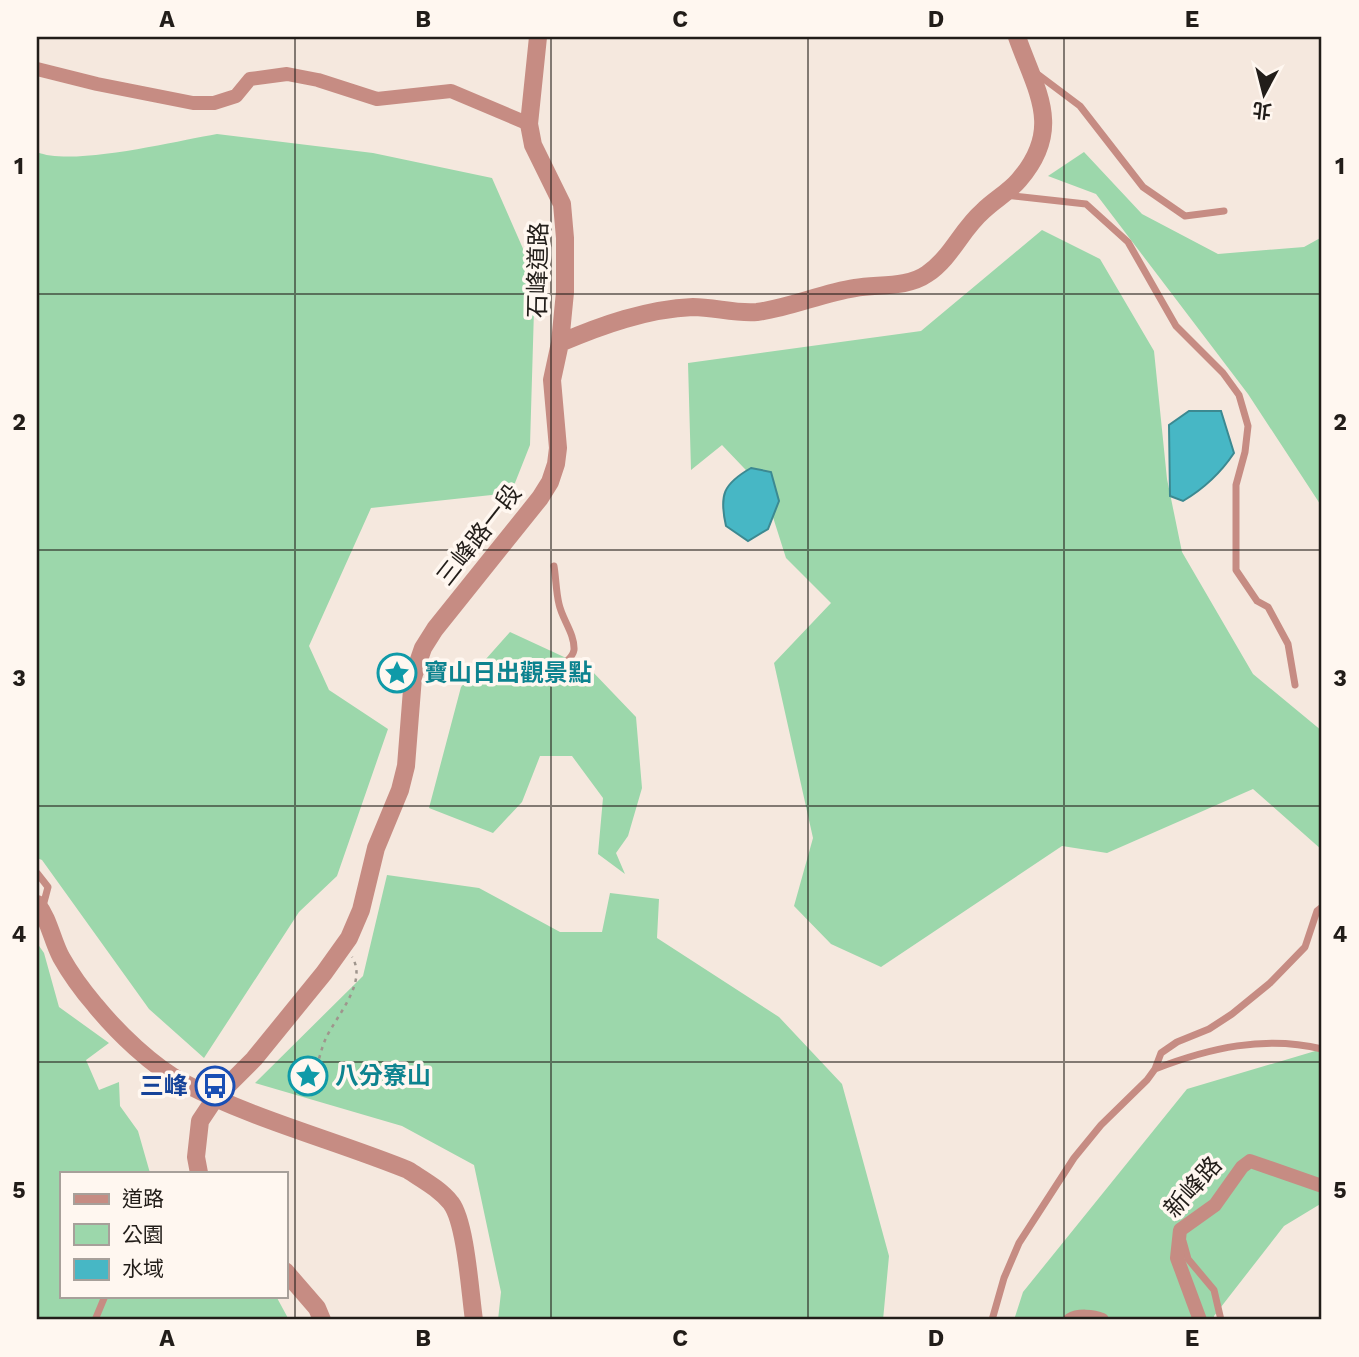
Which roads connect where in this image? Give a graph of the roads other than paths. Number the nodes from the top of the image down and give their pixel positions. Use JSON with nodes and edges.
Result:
{"nodes":[{"id":1,"x":538,"y":37,"type":"edge"},
{"id":2,"x":1017,"y":37,"type":"edge"},
{"id":3,"x":1027,"y":66,"type":"junction"},
{"id":4,"x":37,"y":69,"type":"edge"},
{"id":5,"x":529,"y":124,"type":"junction"},
{"id":6,"x":1002,"y":195,"type":"junction"},
{"id":7,"x":1224,"y":211,"type":"dead end"},
{"id":8,"x":560,"y":343,"type":"junction"},
{"id":9,"x":554,"y":566,"type":"dead end"},
{"id":10,"x":418,"y":662,"type":"junction"},
{"id":11,"x":1295,"y":685,"type":"dead end"},
{"id":12,"x":37,"y":873,"type":"edge"},
{"id":13,"x":39,"y":907,"type":"edge"},
{"id":14,"x":1322,"y":907,"type":"edge"},
{"id":15,"x":1322,"y":1049,"type":"edge"},
{"id":16,"x":1155,"y":1069,"type":"junction"},
{"id":17,"x":216,"y":1097,"type":"junction"},
{"id":18,"x":199,"y":1172,"type":"edge"},
{"id":19,"x":1322,"y":1186,"type":"edge"},
{"id":20,"x":1180,"y":1230,"type":"junction"},
{"id":21,"x":287,"y":1273,"type":"edge"},
{"id":22,"x":104,"y":1298,"type":"edge"},
{"id":23,"x":95,"y":1320,"type":"edge"},
{"id":24,"x":322,"y":1320,"type":"edge"},
{"id":25,"x":474,"y":1320,"type":"edge"},
{"id":26,"x":992,"y":1320,"type":"edge"},
{"id":27,"x":1070,"y":1320,"type":"edge"},
{"id":28,"x":1102,"y":1320,"type":"edge"},
{"id":29,"x":1200,"y":1320,"type":"edge"},
{"id":30,"x":1221,"y":1320,"type":"edge"}],
"edges":[{"from":1,"to":5,"type":"street","name":"石峰道路"},
{"from":2,"to":3,"type":"street"},
{"from":3,"to":6,"type":"street"},
{"from":3,"to":7,"type":"lane"},
{"from":4,"to":5,"type":"street"},
{"from":5,"to":8,"type":"street","name":"石峰道路"},
{"from":6,"to":8,"type":"street"},
{"from":6,"to":11,"type":"lane"},
{"from":8,"to":10,"type":"street","name":"三峰路一段"},
{"from":9,"to":10,"type":"lane"},
{"from":10,"to":17,"type":"street","name":"三峰路一段"},
{"from":12,"to":13,"type":"lane"},
{"from":13,"to":17,"type":"street"},
{"from":14,"to":16,"type":"lane"},
{"from":15,"to":16,"type":"lane"},
{"from":16,"to":26,"type":"lane"},
{"from":17,"to":18,"type":"street","name":"三峰路一段"},
{"from":17,"to":25,"type":"street"},
{"from":19,"to":20,"type":"street","name":"新峰路"},
{"from":20,"to":29,"type":"street","name":"新峰路"},
{"from":20,"to":30,"type":"lane"},
{"from":21,"to":24,"type":"street"},
{"from":22,"to":23,"type":"lane"},
{"from":27,"to":28,"type":"street"}]}
